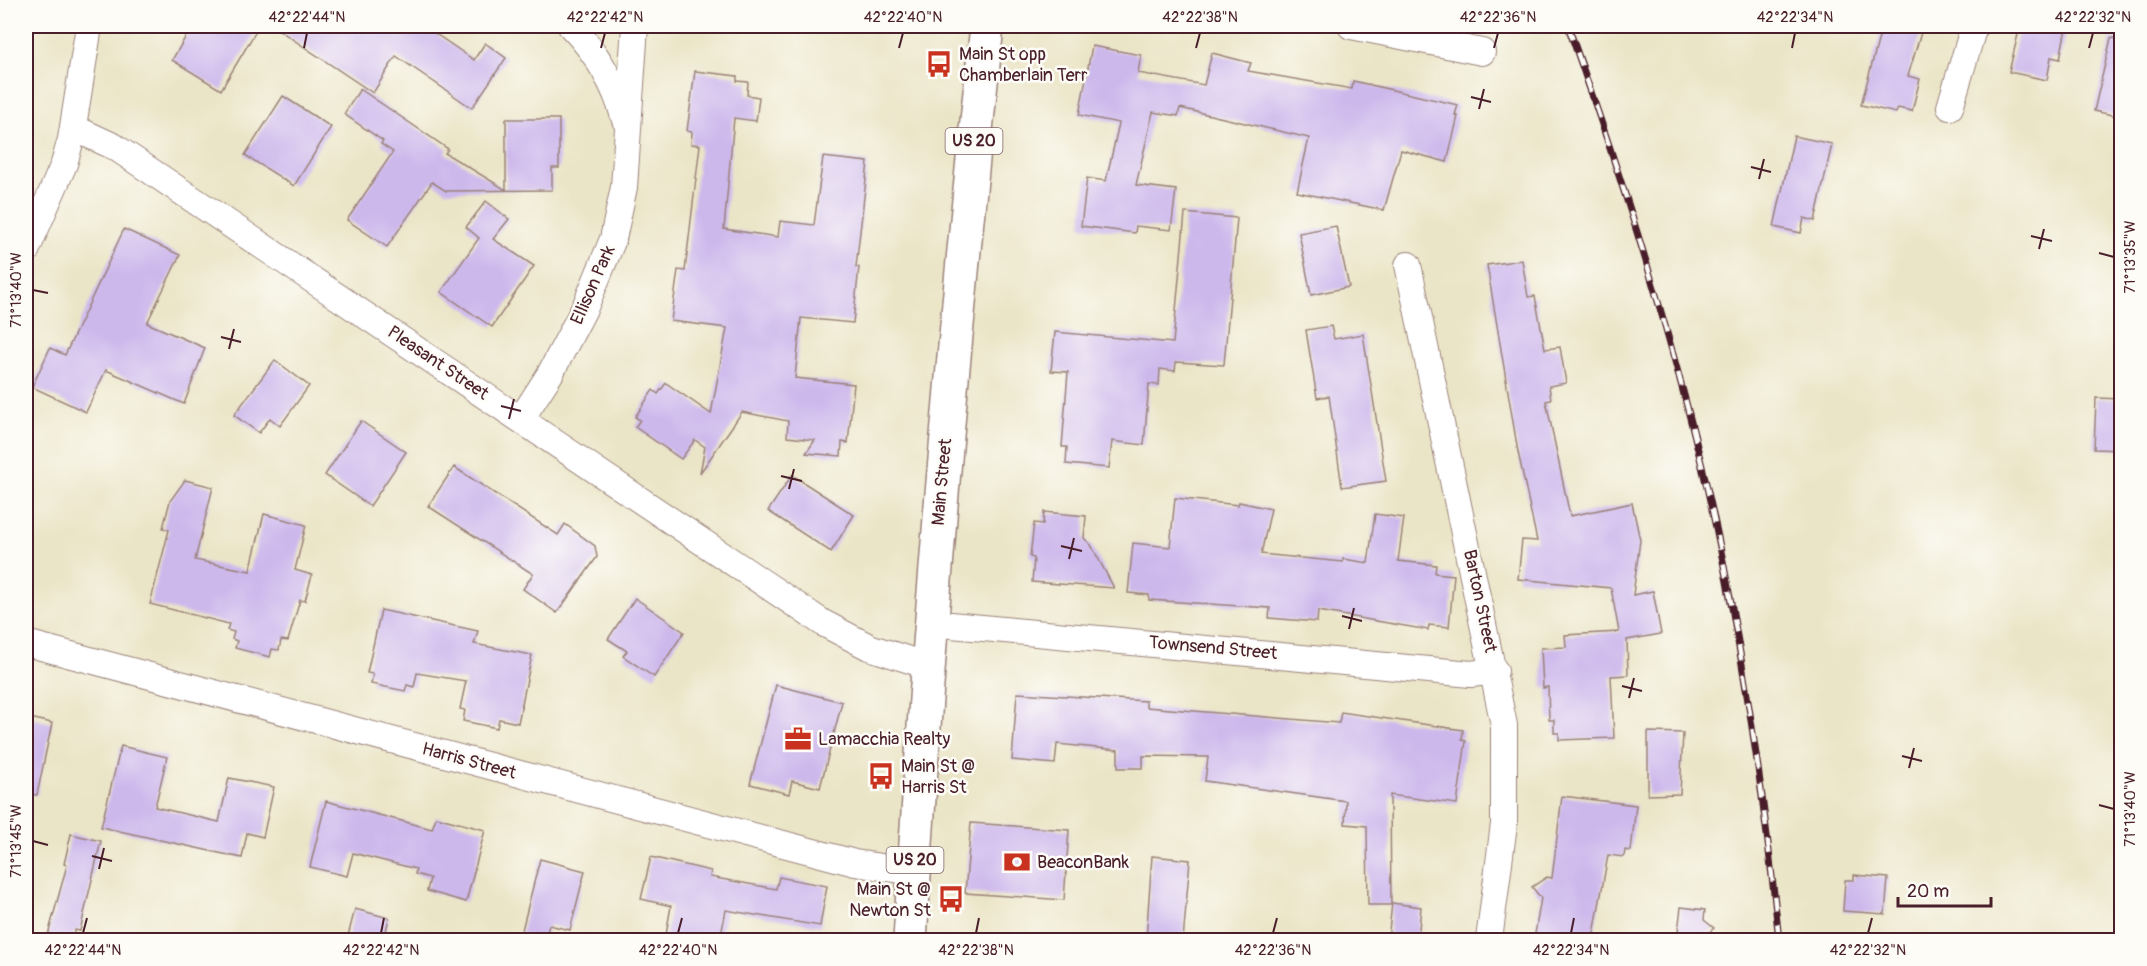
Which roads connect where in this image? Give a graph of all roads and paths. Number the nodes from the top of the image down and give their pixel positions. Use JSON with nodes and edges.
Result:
{"nodes":[{"id":1,"x":89,"y":26,"type":"edge"},
{"id":2,"x":571,"y":26,"type":"edge"},
{"id":3,"x":635,"y":26,"type":"edge"},
{"id":4,"x":987,"y":26,"type":"edge"},
{"id":5,"x":1352,"y":26,"type":"edge"},
{"id":6,"x":1974,"y":26,"type":"edge"},
{"id":7,"x":1482,"y":52,"type":"dead end"},
{"id":8,"x":1950,"y":106,"type":"dead end"},
{"id":9,"x":74,"y":128,"type":"junction"},
{"id":10,"x":628,"y":138,"type":"junction"},
{"id":11,"x":26,"y":251,"type":"edge"},
{"id":12,"x":1408,"y":265,"type":"dead end"},
{"id":13,"x":521,"y":418,"type":"junction"},
{"id":14,"x":930,"y":623,"type":"junction"},
{"id":15,"x":26,"y":643,"type":"edge"},
{"id":16,"x":928,"y":666,"type":"junction"},
{"id":17,"x":1495,"y":671,"type":"junction"},
{"id":18,"x":914,"y":872,"type":"junction"},
{"id":19,"x":910,"y":940,"type":"edge"},
{"id":20,"x":1489,"y":940,"type":"edge"}],
"edges":[{"from":1,"to":9,"type":"street"},
{"from":2,"to":10,"type":"street","name":"Ellison Park"},
{"from":3,"to":10,"type":"street","name":"Ellison Park"},
{"from":4,"to":14,"type":"main road","name":"Main Street","number":"US 20"},
{"from":5,"to":7,"type":"street"},
{"from":6,"to":8,"type":"street"},
{"from":9,"to":11,"type":"street"},
{"from":9,"to":13,"type":"street","name":"Pleasant Street"},
{"from":10,"to":13,"type":"street","name":"Ellison Park"},
{"from":12,"to":17,"type":"street","name":"Barton Street"},
{"from":13,"to":16,"type":"street","name":"Pleasant Street"},
{"from":14,"to":16,"type":"main road","name":"Main Street","number":"US 20"},
{"from":14,"to":17,"type":"street","name":"Townsend Street"},
{"from":15,"to":18,"type":"street","name":"Harris Street"},
{"from":16,"to":18,"type":"main road","name":"Main Street","number":"US 20"},
{"from":17,"to":20,"type":"street","name":"Barton Street"},
{"from":18,"to":19,"type":"main road","name":"Main Street","number":"US 20"}]}
